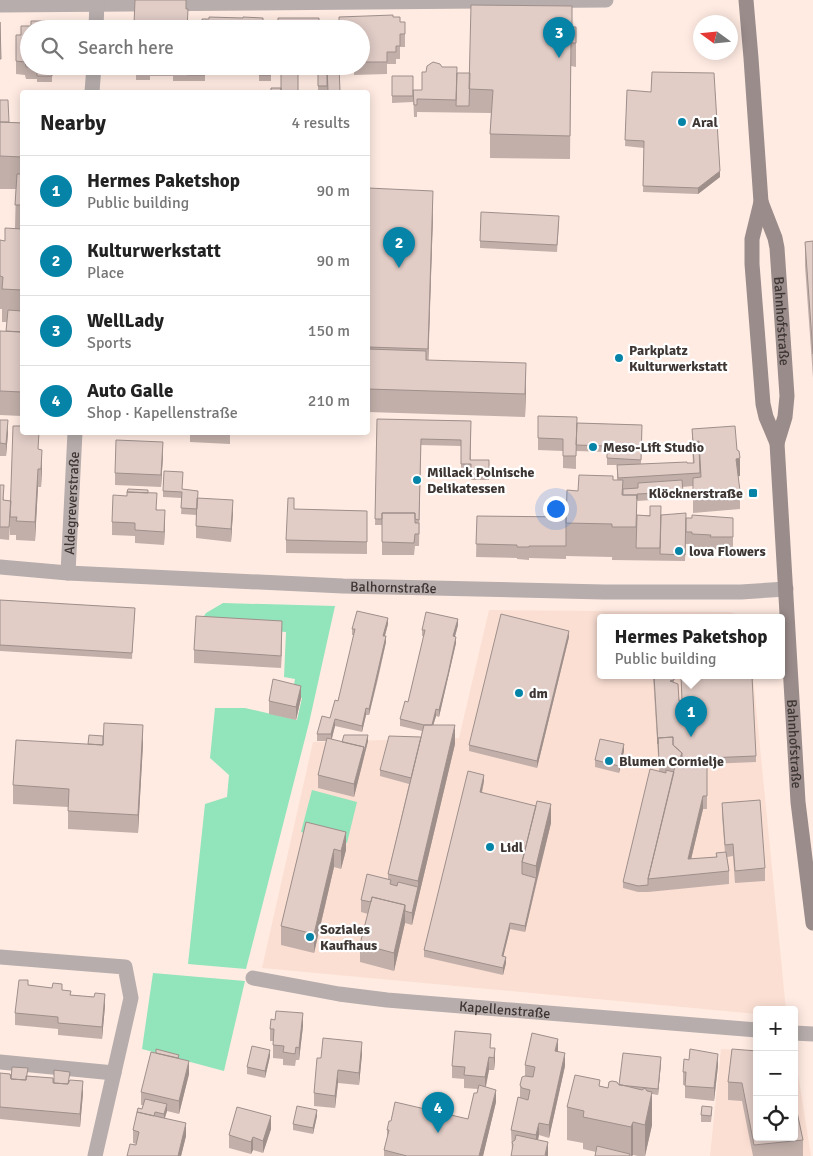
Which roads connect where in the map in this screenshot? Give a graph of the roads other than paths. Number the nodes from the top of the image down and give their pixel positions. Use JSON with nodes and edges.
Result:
{"nodes":[{"id":1,"x":606,"y":0,"type":"edge"},
{"id":2,"x":746,"y":0,"type":"edge"},
{"id":3,"x":97,"y":2,"type":"edge"},
{"id":4,"x":0,"y":4,"type":"edge"},
{"id":5,"x":96,"y":20,"type":"edge"},
{"id":6,"x":93,"y":75,"type":"edge"},
{"id":7,"x":92,"y":90,"type":"edge"},
{"id":8,"x":760,"y":202,"type":"junction"},
{"id":9,"x":75,"y":435,"type":"edge"},
{"id":10,"x":777,"y":443,"type":"junction"},
{"id":11,"x":0,"y":567,"type":"edge"},
{"id":12,"x":68,"y":572,"type":"junction"},
{"id":13,"x":786,"y":590,"type":"junction"},
{"id":14,"x":813,"y":923,"type":"edge"},
{"id":15,"x":0,"y":957,"type":"edge"},
{"id":16,"x":253,"y":978,"type":"dead end"},
{"id":17,"x":753,"y":1030,"type":"edge"},
{"id":18,"x":798,"y":1033,"type":"edge"},
{"id":19,"x":813,"y":1034,"type":"edge"},
{"id":20,"x":0,"y":1062,"type":"edge"},
{"id":21,"x":114,"y":1073,"type":"junction"},
{"id":22,"x":95,"y":1156,"type":"edge"}],
"edges":[{"from":1,"to":3,"type":"street"},
{"from":2,"to":8,"type":"main road","name":"Bahnhofstraße"},
{"from":3,"to":4,"type":"street"},
{"from":3,"to":5,"type":"street"},
{"from":6,"to":7,"type":"street"},
{"from":8,"to":10,"type":"main road","name":"Bahnhofstraße"},
{"from":8,"to":10,"type":"main road","name":"Bahnhofstraße"},
{"from":9,"to":12,"type":"street","name":"Aldegreverstraße"},
{"from":10,"to":13,"type":"main road","name":"Bahnhofstraße"},
{"from":11,"to":12,"type":"street","name":"Balhornstraße"},
{"from":12,"to":13,"type":"street","name":"Balhornstraße"},
{"from":13,"to":14,"type":"main road","name":"Bahnhofstraße"},
{"from":15,"to":21,"type":"street"},
{"from":16,"to":17,"type":"street","name":"Kapellenstraße"},
{"from":18,"to":19,"type":"street"},
{"from":20,"to":21,"type":"street"},
{"from":21,"to":22,"type":"street"}]}
